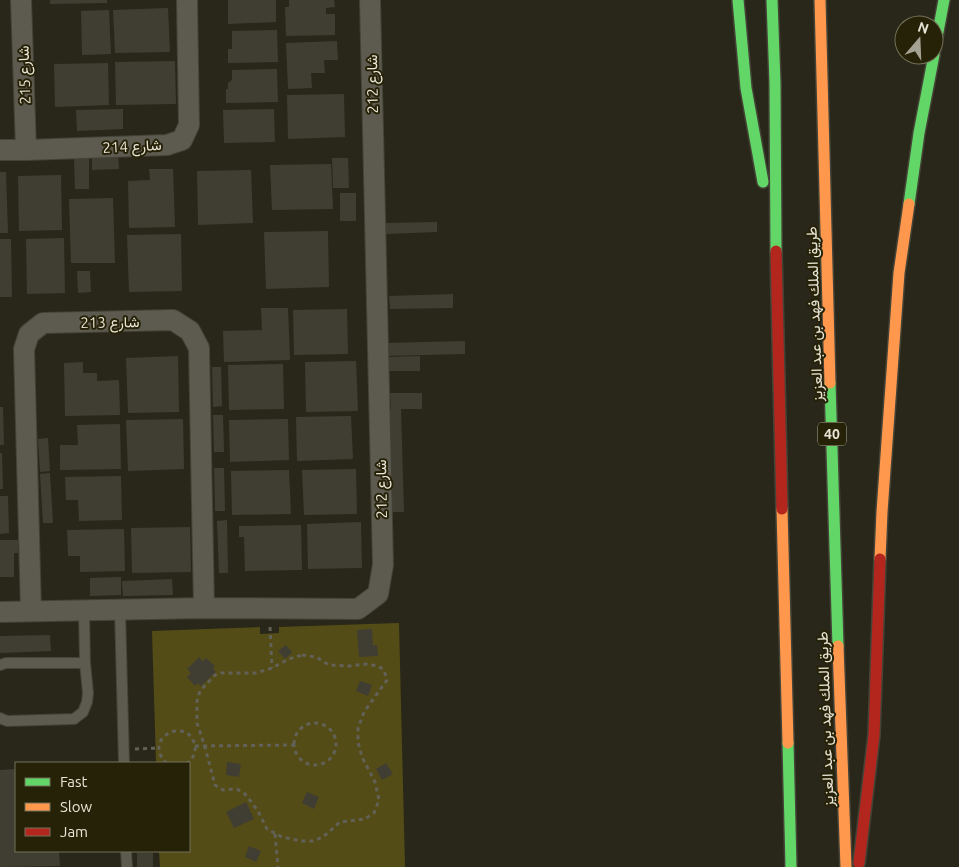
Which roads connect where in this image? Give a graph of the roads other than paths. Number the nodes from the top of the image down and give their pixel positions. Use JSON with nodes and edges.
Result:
{"nodes":[{"id":1,"x":21,"y":0,"type":"edge"},
{"id":2,"x":187,"y":0,"type":"edge"},
{"id":3,"x":370,"y":0,"type":"edge"},
{"id":4,"x":738,"y":0,"type":"edge"},
{"id":5,"x":772,"y":0,"type":"edge"},
{"id":6,"x":820,"y":0,"type":"edge"},
{"id":7,"x":944,"y":0,"type":"edge"},
{"id":8,"x":941,"y":15,"type":"edge"},
{"id":9,"x":932,"y":65,"type":"edge"},
{"id":10,"x":0,"y":150,"type":"edge"},
{"id":11,"x":26,"y":150,"type":"junction"},
{"id":12,"x":776,"y":261,"type":"junction"},
{"id":13,"x":204,"y":608,"type":"junction"},
{"id":14,"x":120,"y":610,"type":"junction"},
{"id":15,"x":31,"y":611,"type":"junction"},
{"id":16,"x":84,"y":611,"type":"junction"},
{"id":17,"x":0,"y":612,"type":"edge"},
{"id":18,"x":85,"y":662,"type":"junction"},
{"id":19,"x":0,"y":665,"type":"edge"},
{"id":20,"x":0,"y":718,"type":"edge"},
{"id":21,"x":124,"y":762,"type":"edge"},
{"id":22,"x":126,"y":852,"type":"edge"},
{"id":23,"x":126,"y":867,"type":"edge"},
{"id":24,"x":791,"y":867,"type":"edge"},
{"id":25,"x":846,"y":867,"type":"edge"},
{"id":26,"x":859,"y":867,"type":"edge"}],
"edges":[{"from":1,"to":11,"type":"street","name":"شارع 215"},
{"from":2,"to":11,"type":"street","name":"شارع 214"},
{"from":3,"to":13,"type":"street","name":"شارع 212"},
{"from":4,"to":12,"type":"highway"},
{"from":5,"to":12,"type":"highway"},
{"from":6,"to":25,"type":"highway","name":"طريق الملك فهد بن عبد العزيز","number":"40"},
{"from":7,"to":8,"type":"highway"},
{"from":9,"to":26,"type":"highway"},
{"from":10,"to":11,"type":"street","name":"شارع 214"},
{"from":12,"to":24,"type":"highway"},
{"from":13,"to":14,"type":"street","name":"شارع 212"},
{"from":13,"to":15,"type":"street","name":"شارع 213"},
{"from":14,"to":16,"type":"street","name":"شارع 212"},
{"from":14,"to":21,"type":"lane"},
{"from":15,"to":16,"type":"street","name":"شارع 212"},
{"from":15,"to":17,"type":"street","name":"شارع 212"},
{"from":16,"to":18,"type":"lane"},
{"from":18,"to":19,"type":"lane"},
{"from":18,"to":20,"type":"lane"},
{"from":22,"to":23,"type":"lane"}]}
